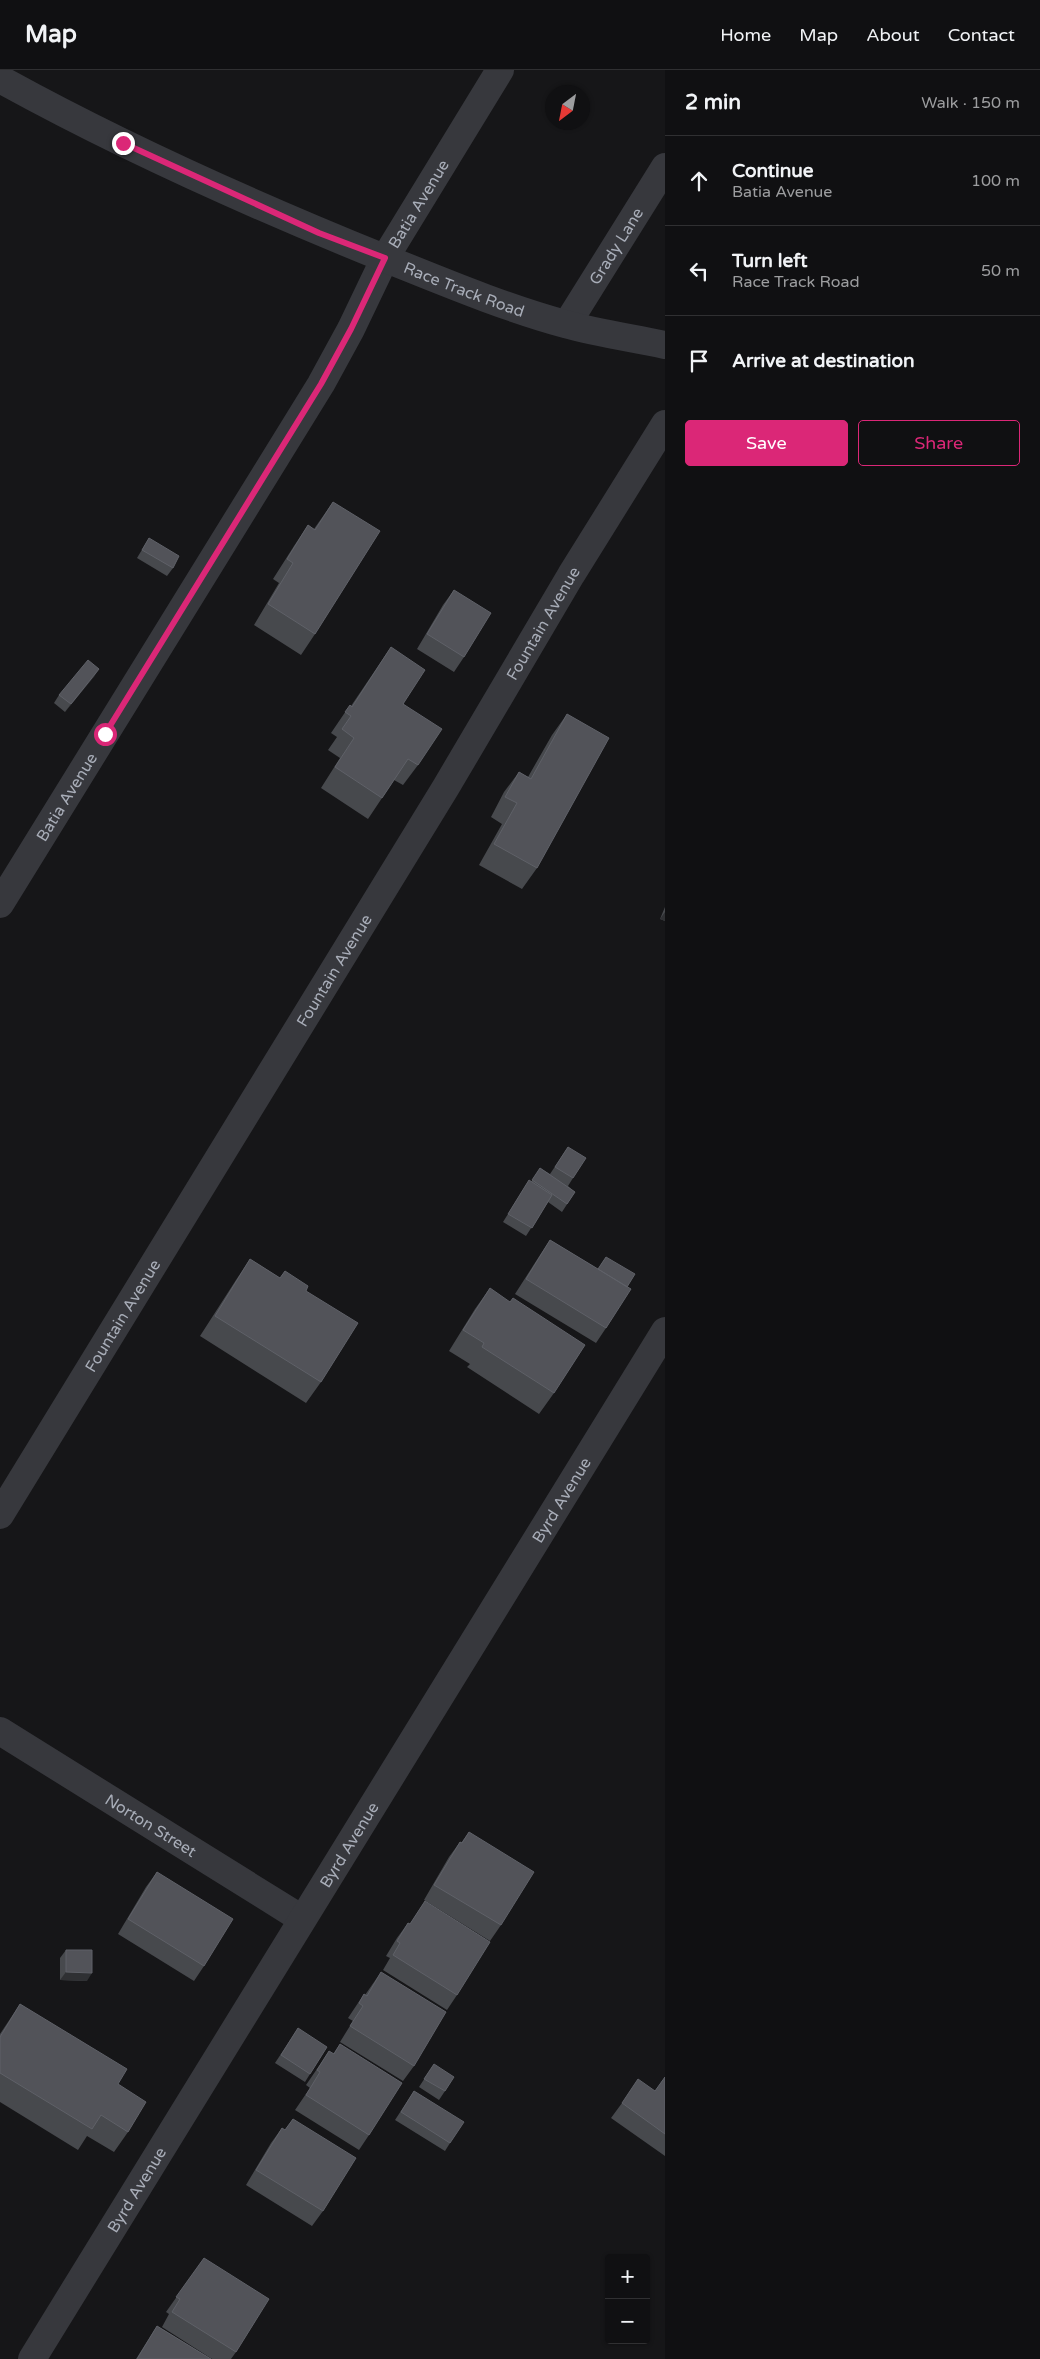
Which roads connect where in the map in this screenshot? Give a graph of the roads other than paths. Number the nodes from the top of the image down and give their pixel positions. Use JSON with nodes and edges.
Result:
{"nodes":[{"id":1,"x":500,"y":70,"type":"edge"},
{"id":2,"x":0,"y":79,"type":"edge"},
{"id":3,"x":665,"y":167,"type":"edge"},
{"id":4,"x":385,"y":258,"type":"junction"},
{"id":5,"x":567,"y":324,"type":"junction"},
{"id":6,"x":665,"y":345,"type":"edge"},
{"id":7,"x":665,"y":424,"type":"edge"},
{"id":8,"x":0,"y":904,"type":"edge"},
{"id":9,"x":665,"y":1331,"type":"edge"},
{"id":10,"x":0,"y":1516,"type":"edge"},
{"id":11,"x":0,"y":1730,"type":"edge"},
{"id":12,"x":302,"y":1919,"type":"junction"},
{"id":13,"x":32,"y":2359,"type":"edge"}],
"edges":[{"from":1,"to":4,"type":"street","name":"Batia Avenue"},
{"from":2,"to":4,"type":"street","name":"Race Track Road"},
{"from":3,"to":5,"type":"street","name":"Grady Lane"},
{"from":4,"to":5,"type":"street","name":"Race Track Road"},
{"from":4,"to":8,"type":"street","name":"Batia Avenue"},
{"from":5,"to":6,"type":"street","name":"Race Track Road"},
{"from":7,"to":10,"type":"street","name":"Fountain Avenue"},
{"from":9,"to":12,"type":"street","name":"Byrd Avenue"},
{"from":11,"to":12,"type":"street","name":"Norton Street"},
{"from":12,"to":13,"type":"street","name":"Byrd Avenue"}]}
